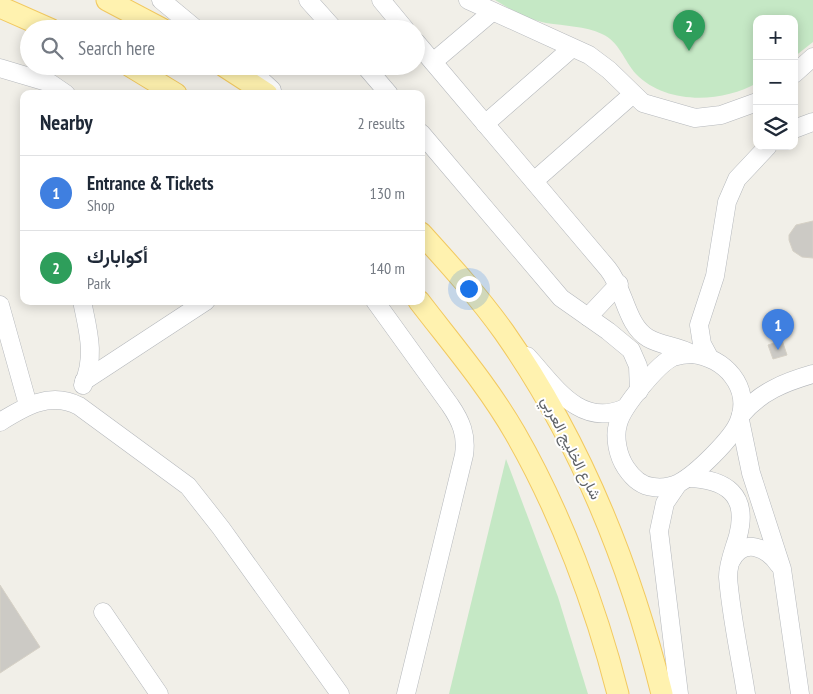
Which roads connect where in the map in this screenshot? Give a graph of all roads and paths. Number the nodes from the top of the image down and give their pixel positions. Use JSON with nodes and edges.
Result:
{"nodes":[{"id":1,"x":107,"y":0,"type":"edge"},
{"id":2,"x":162,"y":0,"type":"edge"},
{"id":3,"x":308,"y":0,"type":"edge"},
{"id":4,"x":380,"y":0,"type":"edge"},
{"id":5,"x":468,"y":0,"type":"edge"},
{"id":6,"x":0,"y":7,"type":"edge"},
{"id":7,"x":492,"y":12,"type":"junction"},
{"id":8,"x":30,"y":20,"type":"edge"},
{"id":9,"x":145,"y":20,"type":"edge"},
{"id":10,"x":185,"y":20,"type":"edge"},
{"id":11,"x":326,"y":20,"type":"edge"},
{"id":12,"x":397,"y":20,"type":"edge"},
{"id":13,"x":572,"y":48,"type":"junction"},
{"id":14,"x":425,"y":53,"type":"edge"},
{"id":15,"x":813,"y":57,"type":"edge"},
{"id":16,"x":433,"y":62,"type":"junction"},
{"id":17,"x":0,"y":68,"type":"edge"},
{"id":18,"x":798,"y":70,"type":"edge"},
{"id":19,"x":20,"y":74,"type":"edge"},
{"id":20,"x":23,"y":75,"type":"edge"},
{"id":21,"x":145,"y":75,"type":"edge"},
{"id":22,"x":238,"y":75,"type":"edge"},
{"id":23,"x":256,"y":75,"type":"edge"},
{"id":24,"x":372,"y":75,"type":"edge"},
{"id":25,"x":60,"y":90,"type":"edge"},
{"id":26,"x":169,"y":90,"type":"edge"},
{"id":27,"x":261,"y":90,"type":"edge"},
{"id":28,"x":272,"y":90,"type":"edge"},
{"id":29,"x":385,"y":90,"type":"edge"},
{"id":30,"x":633,"y":94,"type":"junction"},
{"id":31,"x":753,"y":103,"type":"edge"},
{"id":32,"x":813,"y":122,"type":"edge"},
{"id":33,"x":485,"y":124,"type":"junction"},
{"id":34,"x":798,"y":128,"type":"edge"},
{"id":35,"x":425,"y":138,"type":"edge"},
{"id":36,"x":764,"y":150,"type":"edge"},
{"id":37,"x":534,"y":181,"type":"junction"},
{"id":38,"x":425,"y":238,"type":"edge"},
{"id":39,"x":619,"y":284,"type":"junction"},
{"id":40,"x":0,"y":305,"type":"edge"},
{"id":41,"x":83,"y":305,"type":"edge"},
{"id":42,"x":200,"y":305,"type":"edge"},
{"id":43,"x":378,"y":305,"type":"edge"},
{"id":44,"x":421,"y":305,"type":"edge"},
{"id":45,"x":588,"y":317,"type":"junction"},
{"id":46,"x":502,"y":330,"type":"junction"},
{"id":47,"x":700,"y":356,"type":"junction"},
{"id":48,"x":813,"y":374,"type":"edge"},
{"id":49,"x":84,"y":381,"type":"junction"},
{"id":50,"x":639,"y":391,"type":"junction"},
{"id":51,"x":74,"y":403,"type":"junction"},
{"id":52,"x":28,"y":405,"type":"junction"},
{"id":53,"x":625,"y":408,"type":"junction"},
{"id":54,"x":740,"y":417,"type":"junction"},
{"id":55,"x":0,"y":422,"type":"edge"},
{"id":56,"x":683,"y":481,"type":"junction"},
{"id":57,"x":730,"y":564,"type":"junction"},
{"id":58,"x":782,"y":569,"type":"junction"},
{"id":59,"x":103,"y":612,"type":"dead end"},
{"id":60,"x":160,"y":694,"type":"edge"},
{"id":61,"x":340,"y":694,"type":"edge"},
{"id":62,"x":406,"y":694,"type":"edge"},
{"id":63,"x":618,"y":694,"type":"edge"},
{"id":64,"x":662,"y":694,"type":"edge"},
{"id":65,"x":679,"y":694,"type":"edge"},
{"id":66,"x":746,"y":694,"type":"edge"},
{"id":67,"x":800,"y":694,"type":"edge"}],
"edges":[{"from":1,"to":9,"type":"main road"},
{"from":2,"to":10,"type":"street"},
{"from":3,"to":11,"type":"street"},
{"from":4,"to":12,"type":"street"},
{"from":5,"to":7,"type":"street"},
{"from":6,"to":8,"type":"main road"},
{"from":7,"to":13,"type":"street"},
{"from":7,"to":16,"type":"street"},
{"from":13,"to":30,"type":"street"},
{"from":13,"to":33,"type":"street"},
{"from":14,"to":16,"type":"street"},
{"from":15,"to":18,"type":"street"},
{"from":16,"to":33,"type":"street"},
{"from":17,"to":19,"type":"street"},
{"from":20,"to":25,"type":"street"},
{"from":21,"to":26,"type":"main road"},
{"from":22,"to":27,"type":"main road"},
{"from":23,"to":28,"type":"street"},
{"from":24,"to":29,"type":"street"},
{"from":30,"to":31,"type":"street"},
{"from":30,"to":37,"type":"street"},
{"from":32,"to":34,"type":"street"},
{"from":33,"to":37,"type":"street"},
{"from":35,"to":45,"type":"street"},
{"from":36,"to":47,"type":"street"},
{"from":37,"to":39,"type":"street"},
{"from":38,"to":46,"type":"main road","name":"شارع الخليج العربي"},
{"from":39,"to":45,"type":"street"},
{"from":39,"to":47,"type":"street"},
{"from":40,"to":52,"type":"street"},
{"from":41,"to":49,"type":"street"},
{"from":42,"to":49,"type":"street"},
{"from":43,"to":62,"type":"street"},
{"from":44,"to":63,"type":"main road"},
{"from":45,"to":50,"type":"street"},
{"from":46,"to":53,"type":"street"},
{"from":46,"to":64,"type":"main road","name":"شارع الخليج العربي"},
{"from":47,"to":50,"type":"street"},
{"from":47,"to":54,"type":"street"},
{"from":48,"to":54,"type":"street"},
{"from":49,"to":51,"type":"street"},
{"from":50,"to":53,"type":"street"},
{"from":51,"to":52,"type":"street"},
{"from":51,"to":61,"type":"street"},
{"from":52,"to":55,"type":"street"},
{"from":53,"to":56,"type":"street"},
{"from":54,"to":56,"type":"street"},
{"from":54,"to":58,"type":"street"},
{"from":56,"to":57,"type":"street"},
{"from":56,"to":65,"type":"street"},
{"from":57,"to":58,"type":"street"},
{"from":57,"to":66,"type":"street"},
{"from":58,"to":67,"type":"street"},
{"from":59,"to":60,"type":"street"}]}
